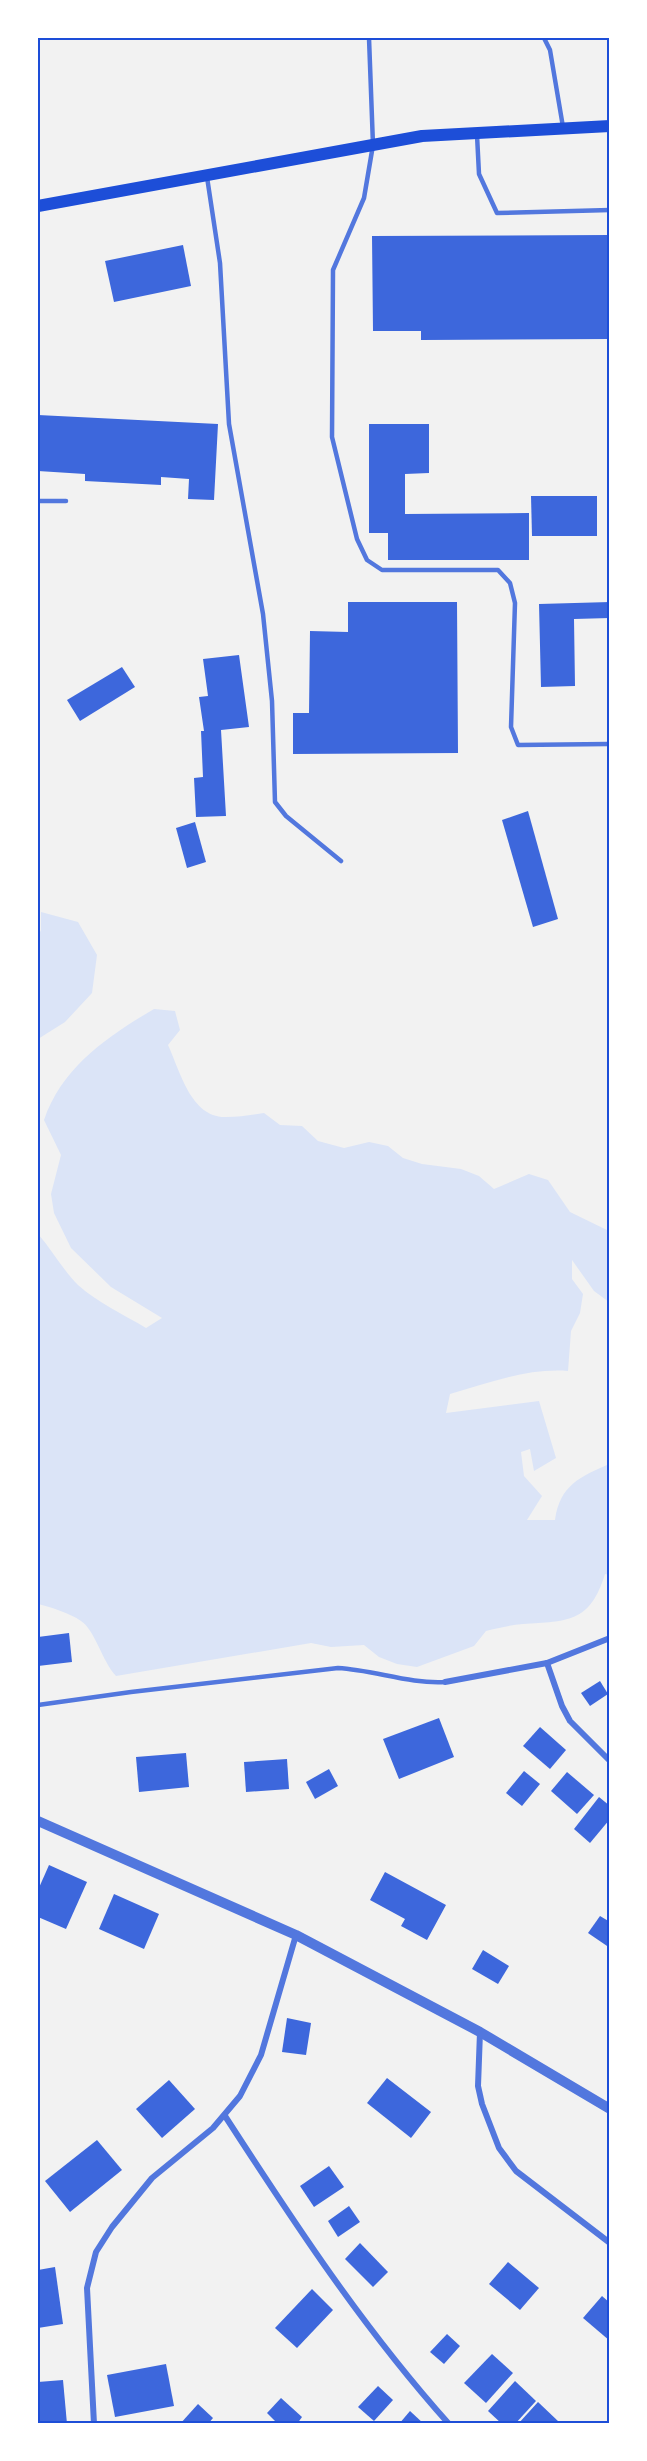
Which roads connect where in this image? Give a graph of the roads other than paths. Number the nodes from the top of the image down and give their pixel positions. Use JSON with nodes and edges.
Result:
{"nodes":[{"id":1,"x":369,"y":38,"type":"edge"},
{"id":2,"x":544,"y":38,"type":"edge"},
{"id":3,"x":609,"y":126,"type":"edge"},
{"id":4,"x":563,"y":127,"type":"junction"},
{"id":5,"x":477,"y":132,"type":"junction"},
{"id":6,"x":373,"y":145,"type":"junction"},
{"id":7,"x":206,"y":175,"type":"junction"},
{"id":8,"x":38,"y":206,"type":"edge"},
{"id":9,"x":609,"y":210,"type":"edge"},
{"id":10,"x":38,"y":501,"type":"edge"},
{"id":11,"x":66,"y":501,"type":"dead end"},
{"id":12,"x":608,"y":744,"type":"dead end"},
{"id":13,"x":341,"y":861,"type":"dead end"},
{"id":14,"x":609,"y":1638,"type":"edge"},
{"id":15,"x":547,"y":1663,"type":"junction"},
{"id":16,"x":445,"y":1682,"type":"joint"},
{"id":17,"x":38,"y":1705,"type":"edge"},
{"id":18,"x":609,"y":1761,"type":"edge"},
{"id":19,"x":38,"y":1821,"type":"edge"},
{"id":20,"x":296,"y":1935,"type":"junction"},
{"id":21,"x":480,"y":2032,"type":"junction"},
{"id":22,"x":609,"y":2109,"type":"edge"},
{"id":23,"x":225,"y":2116,"type":"junction"},
{"id":24,"x":609,"y":2243,"type":"edge"},
{"id":25,"x":94,"y":2424,"type":"edge"},
{"id":26,"x":449,"y":2424,"type":"edge"}],
"edges":[{"from":1,"to":6,"type":"lane"},
{"from":2,"to":4,"type":"lane"},
{"from":3,"to":4,"type":"main road"},
{"from":4,"to":5,"type":"main road"},
{"from":5,"to":6,"type":"main road"},
{"from":5,"to":9,"type":"lane"},
{"from":6,"to":7,"type":"main road"},
{"from":6,"to":12,"type":"lane"},
{"from":7,"to":8,"type":"main road"},
{"from":7,"to":13,"type":"lane"},
{"from":10,"to":11,"type":"lane"},
{"from":14,"to":15,"type":"street"},
{"from":15,"to":16,"type":"street"},
{"from":15,"to":18,"type":"street"},
{"from":16,"to":17,"type":"lane"},
{"from":19,"to":20,"type":"street"},
{"from":20,"to":21,"type":"street"},
{"from":20,"to":23,"type":"street"},
{"from":21,"to":22,"type":"street"},
{"from":21,"to":24,"type":"street"},
{"from":23,"to":25,"type":"street"},
{"from":23,"to":26,"type":"street"}]}
